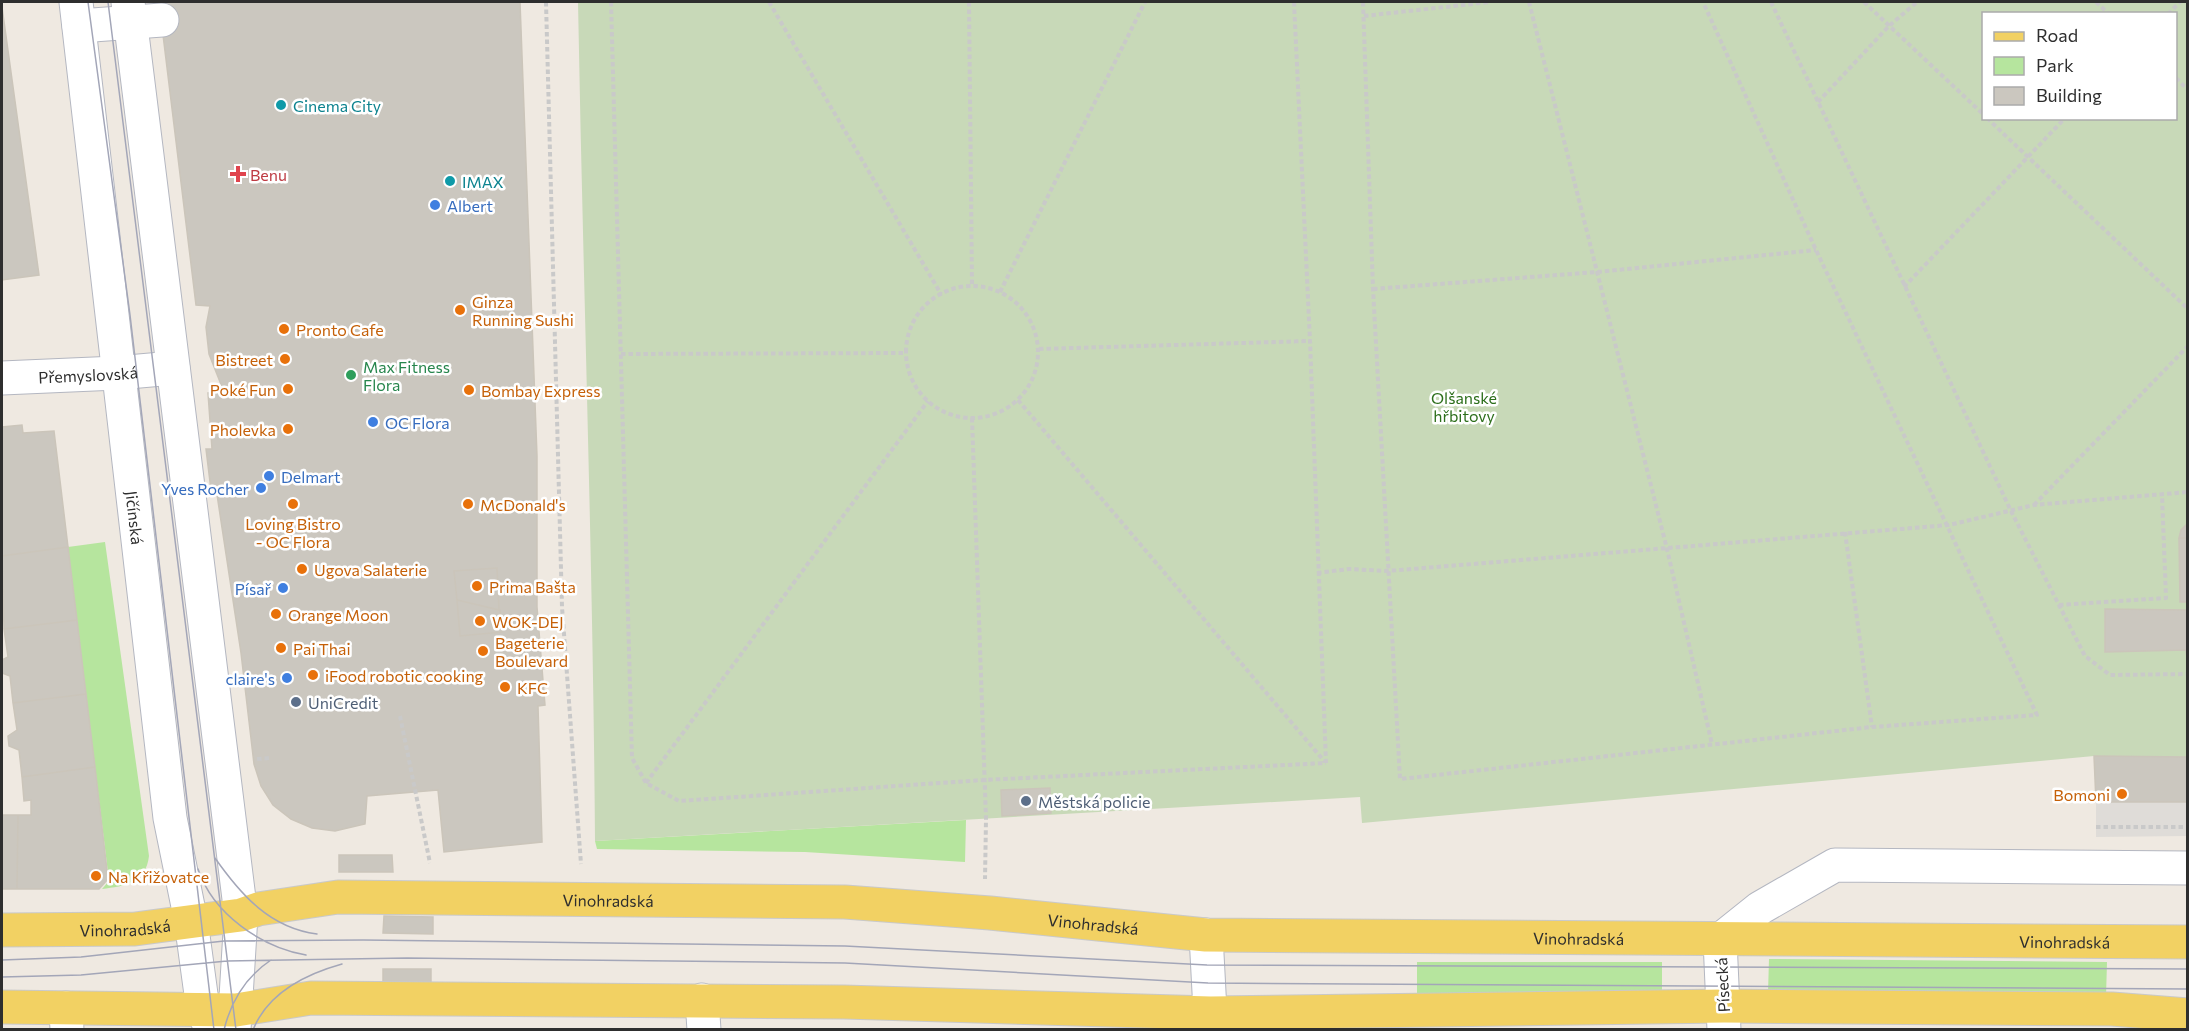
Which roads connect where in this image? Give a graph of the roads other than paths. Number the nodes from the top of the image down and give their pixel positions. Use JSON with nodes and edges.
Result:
{"nodes":[{"id":1,"x":77,"y":14,"type":"edge"},
{"id":2,"x":140,"y":14,"type":"edge"},
{"id":3,"x":173,"y":368,"type":"junction"},
{"id":4,"x":117,"y":373,"type":"junction"},
{"id":5,"x":2,"y":378,"type":"edge"},
{"id":6,"x":2187,"y":868,"type":"edge"},
{"id":7,"x":241,"y":915,"type":"junction"},
{"id":8,"x":191,"y":921,"type":"junction"},
{"id":9,"x":2,"y":930,"type":"edge"},
{"id":10,"x":1206,"y":935,"type":"junction"},
{"id":11,"x":1720,"y":940,"type":"junction"},
{"id":12,"x":2187,"y":942,"type":"edge"},
{"id":13,"x":2,"y":1007,"type":"edge"},
{"id":14,"x":703,"y":1015,"type":"edge"},
{"id":15,"x":2187,"y":1015,"type":"edge"},
{"id":16,"x":1724,"y":1018,"type":"edge"},
{"id":17,"x":67,"y":1019,"type":"edge"},
{"id":18,"x":221,"y":1019,"type":"edge"},
{"id":19,"x":1210,"y":1021,"type":"edge"}],
"edges":[{"from":1,"to":2,"type":"street"},
{"from":1,"to":4,"type":"street","name":"Jičínská"},
{"from":2,"to":3,"type":"street"},
{"from":3,"to":4,"type":"street","name":"Přemyslovská"},
{"from":3,"to":7,"type":"street"},
{"from":4,"to":5,"type":"street","name":"Přemyslovská"},
{"from":4,"to":8,"type":"street","name":"Jičínská"},
{"from":6,"to":11,"type":"street"},
{"from":7,"to":8,"type":"main road","name":"Vinohradská"},
{"from":7,"to":10,"type":"main road","name":"Vinohradská"},
{"from":7,"to":18,"type":"street"},
{"from":8,"to":9,"type":"main road","name":"Vinohradská"},
{"from":8,"to":18,"type":"street","name":"Jičínská"},
{"from":10,"to":11,"type":"main road","name":"Vinohradská"},
{"from":10,"to":19,"type":"street"},
{"from":11,"to":12,"type":"main road","name":"Vinohradská"},
{"from":11,"to":16,"type":"street","name":"Písecká"},
{"from":13,"to":17,"type":"main road"},
{"from":14,"to":18,"type":"main road"},
{"from":14,"to":19,"type":"main road"},
{"from":15,"to":16,"type":"main road"},
{"from":16,"to":19,"type":"main road"},
{"from":17,"to":18,"type":"main road"}]}
